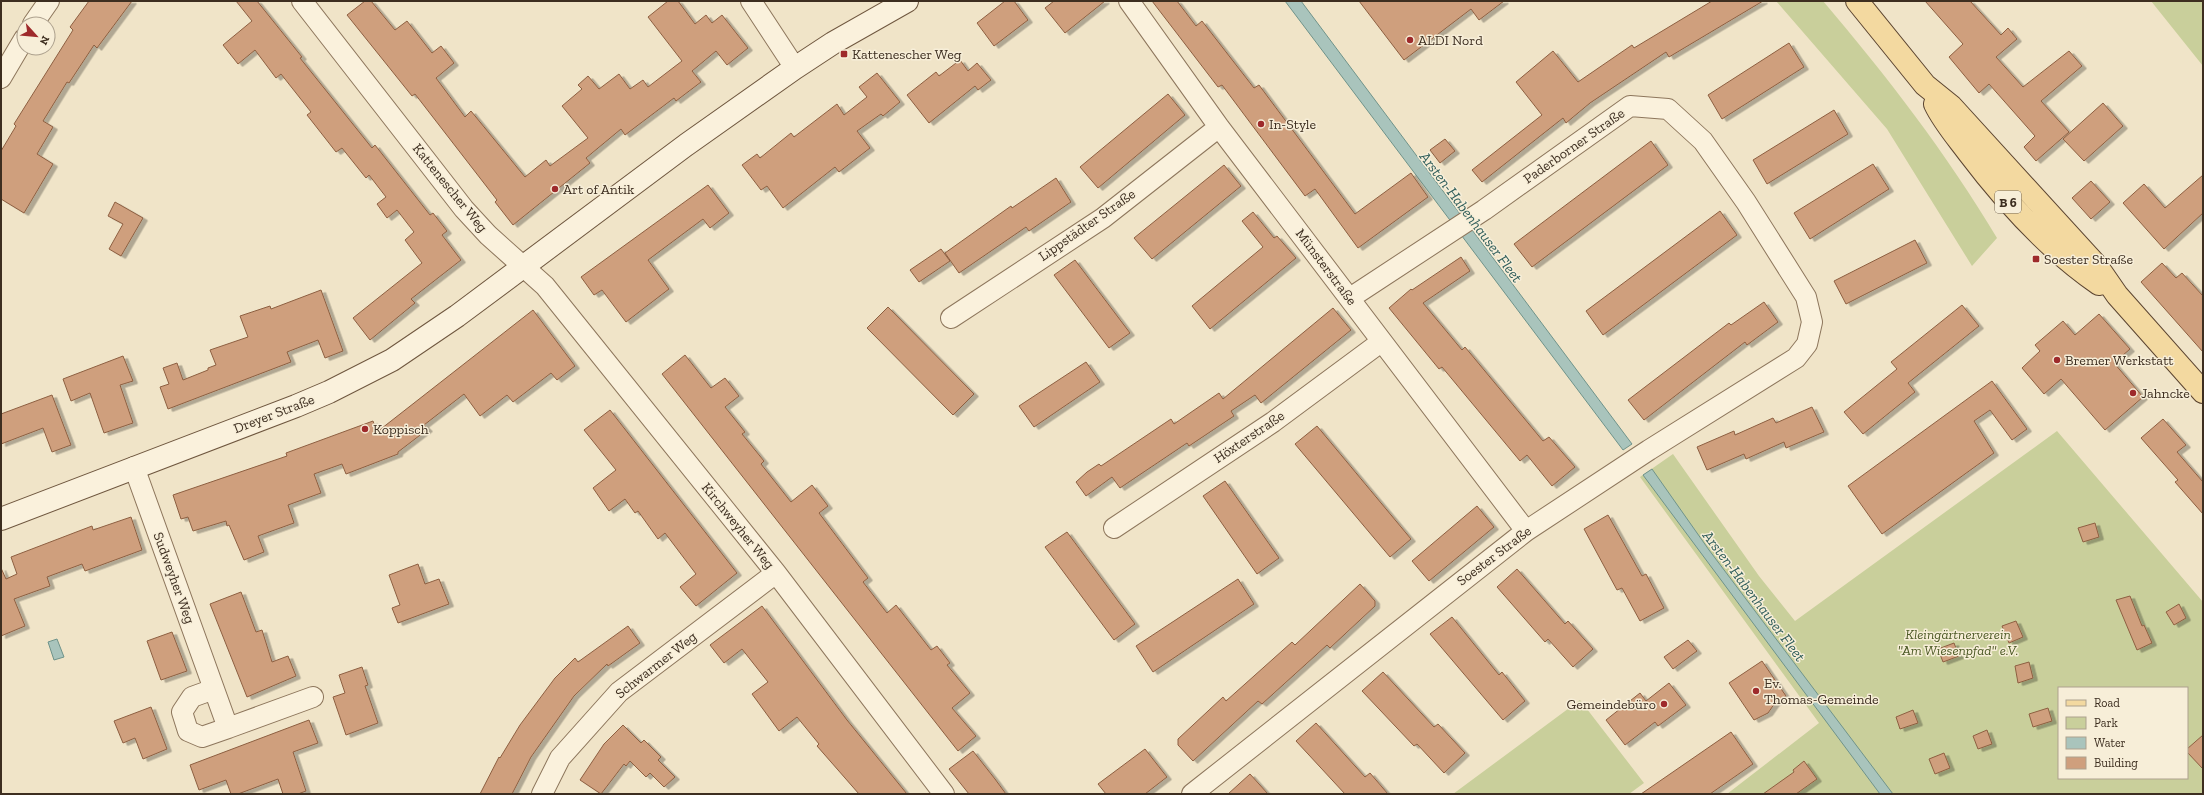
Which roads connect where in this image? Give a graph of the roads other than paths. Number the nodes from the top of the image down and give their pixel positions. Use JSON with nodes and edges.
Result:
{"nodes":[{"id":1,"x":49,"y":1,"type":"edge"},
{"id":2,"x":302,"y":1,"type":"edge"},
{"id":3,"x":751,"y":1,"type":"edge"},
{"id":4,"x":907,"y":1,"type":"edge"},
{"id":5,"x":1129,"y":1,"type":"edge"},
{"id":6,"x":1857,"y":1,"type":"edge"},
{"id":7,"x":39,"y":16,"type":"edge"},
{"id":8,"x":16,"y":53,"type":"edge"},
{"id":9,"x":794,"y":68,"type":"junction"},
{"id":10,"x":1,"y":78,"type":"edge"},
{"id":11,"x":1219,"y":127,"type":"junction"},
{"id":12,"x":523,"y":266,"type":"junction"},
{"id":13,"x":1350,"y":298,"type":"junction"},
{"id":14,"x":951,"y":318,"type":"dead end"},
{"id":15,"x":1381,"y":342,"type":"junction"},
{"id":16,"x":1807,"y":344,"type":"joint"},
{"id":17,"x":2203,"y":392,"type":"edge"},
{"id":18,"x":134,"y":467,"type":"junction"},
{"id":19,"x":1,"y":519,"type":"edge"},
{"id":20,"x":1114,"y":528,"type":"dead end"},
{"id":21,"x":1526,"y":531,"type":"junction"},
{"id":22,"x":776,"y":573,"type":"junction"},
{"id":23,"x":214,"y":689,"type":"junction"},
{"id":24,"x":313,"y":697,"type":"dead end"},
{"id":25,"x":228,"y":728,"type":"junction"},
{"id":26,"x":1194,"y":792,"type":"edge"},
{"id":27,"x":542,"y":794,"type":"edge"},
{"id":28,"x":944,"y":794,"type":"edge"}],
"edges":[{"from":1,"to":7,"type":"street"},
{"from":2,"to":12,"type":"street","name":"Kattenescher Weg"},
{"from":3,"to":9,"type":"street"},
{"from":4,"to":9,"type":"street"},
{"from":5,"to":11,"type":"street","name":"Münsterstraße"},
{"from":6,"to":17,"type":"main road","number":"B 6"},
{"from":8,"to":10,"type":"street"},
{"from":9,"to":12,"type":"street"},
{"from":11,"to":13,"type":"street","name":"Münsterstraße"},
{"from":11,"to":14,"type":"street","name":"Lippstädter Straße"},
{"from":12,"to":18,"type":"street","name":"Dreyer Straße"},
{"from":12,"to":22,"type":"street","name":"Kirchweyher Weg"},
{"from":13,"to":15,"type":"street","name":"Münsterstraße"},
{"from":13,"to":16,"type":"street","name":"Paderborner Straße"},
{"from":15,"to":20,"type":"street","name":"Höxterstraße"},
{"from":15,"to":21,"type":"street","name":"Münsterstraße"},
{"from":16,"to":21,"type":"street","name":"Soester Straße"},
{"from":18,"to":19,"type":"street","name":"Dreyer Straße"},
{"from":18,"to":23,"type":"street","name":"Sudweyher Weg"},
{"from":21,"to":26,"type":"street","name":"Soester Straße"},
{"from":22,"to":27,"type":"street","name":"Schwarmer Weg"},
{"from":22,"to":28,"type":"street","name":"Kirchweyher Weg"},
{"from":23,"to":25,"type":"street","name":"Sudweyher Weg"},
{"from":23,"to":25,"type":"street"},
{"from":24,"to":25,"type":"street"}]}
